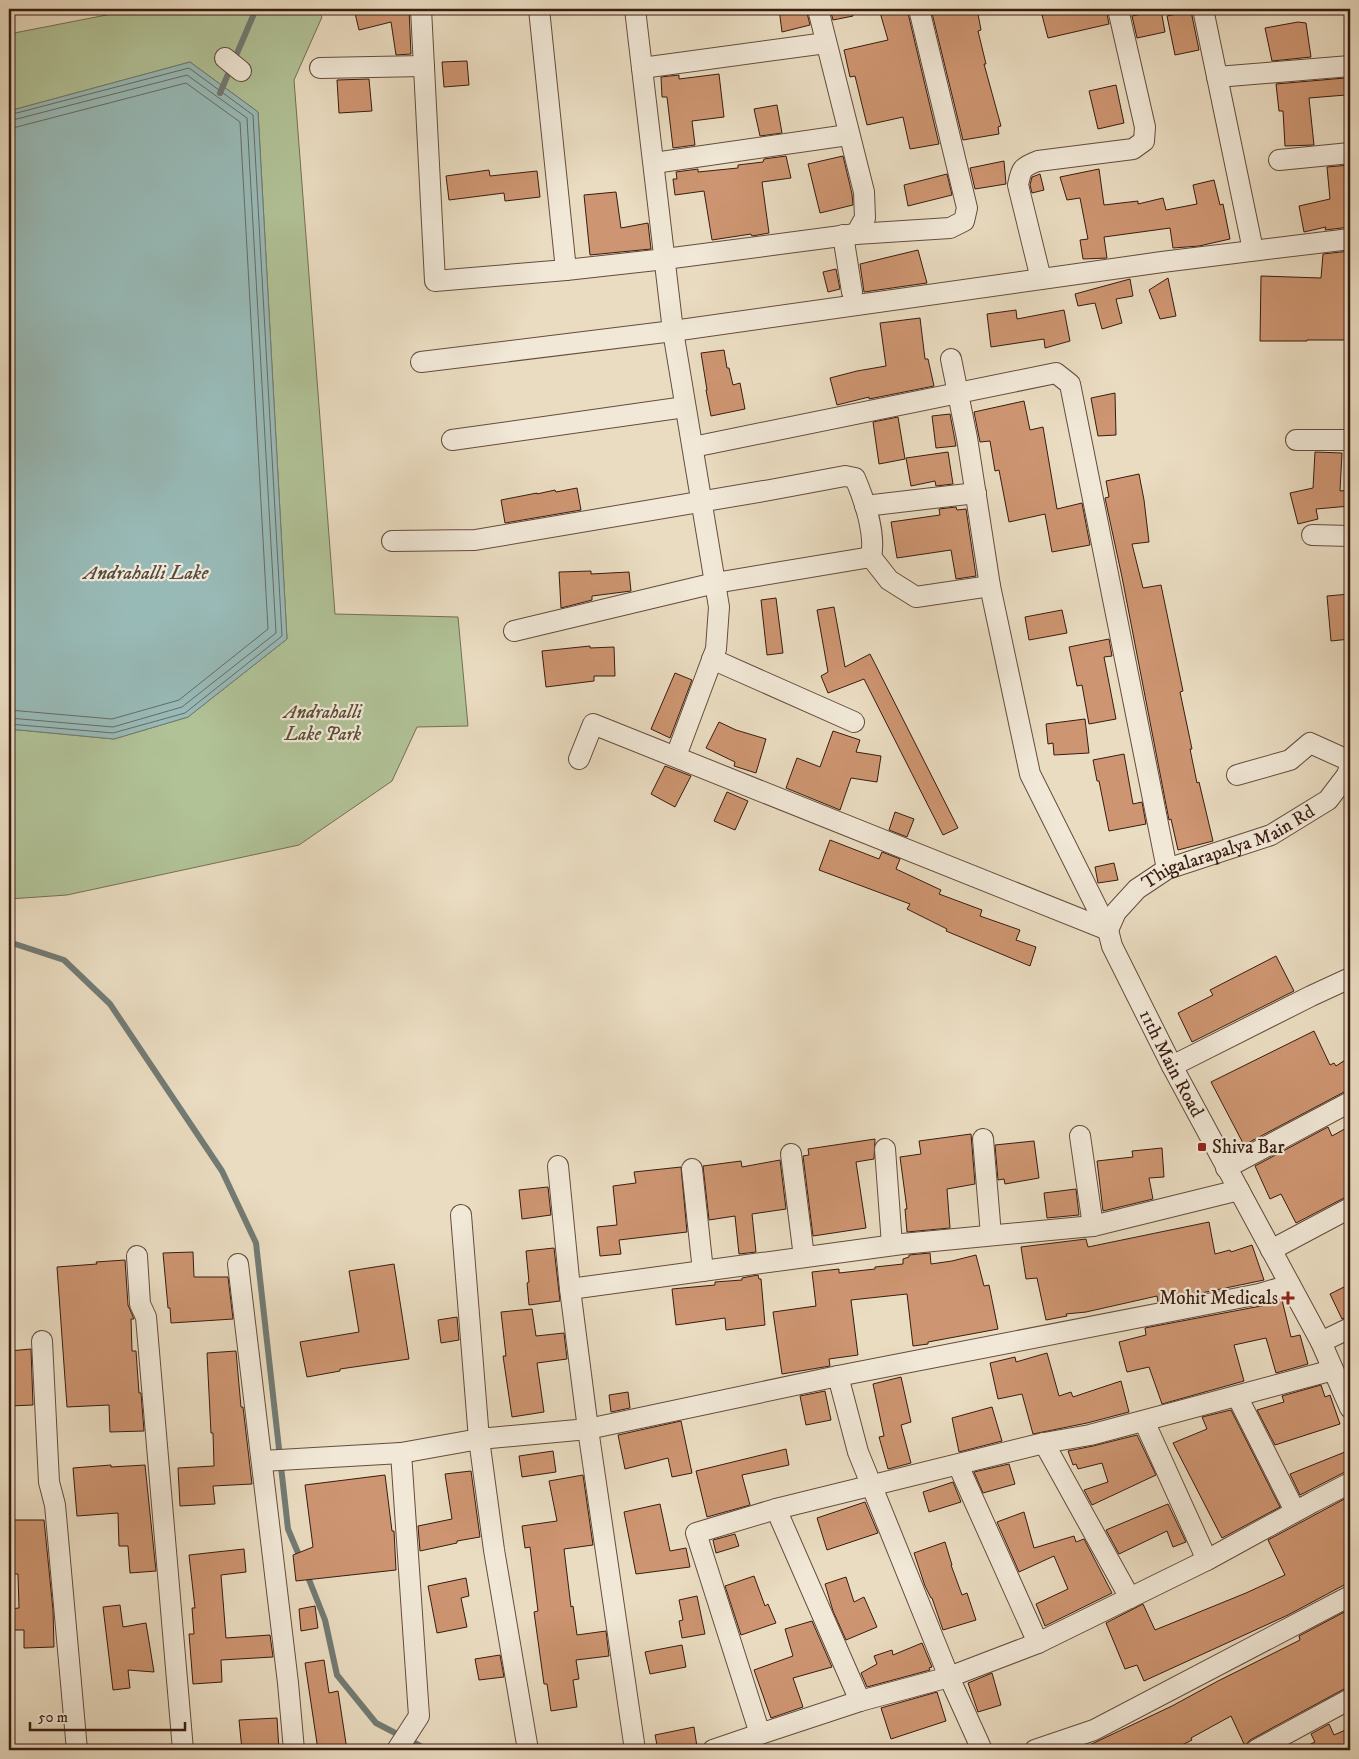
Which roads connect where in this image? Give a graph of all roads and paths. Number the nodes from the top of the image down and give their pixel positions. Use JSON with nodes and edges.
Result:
{"nodes":[{"id":1,"x":420,"y":9,"type":"edge"},
{"id":2,"x":539,"y":9,"type":"edge"},
{"id":3,"x":635,"y":9,"type":"edge"},
{"id":4,"x":818,"y":9,"type":"edge"},
{"id":5,"x":919,"y":9,"type":"edge"},
{"id":6,"x":1118,"y":9,"type":"edge"},
{"id":7,"x":1203,"y":9,"type":"edge"},
{"id":8,"x":826,"y":43,"type":"junction"},
{"id":9,"x":225,"y":58,"type":"dead end"},
{"id":10,"x":424,"y":66,"type":"junction"},
{"id":11,"x":1350,"y":66,"type":"edge"},
{"id":12,"x":320,"y":68,"type":"dead end"},
{"id":13,"x":642,"y":68,"type":"junction"},
{"id":14,"x":241,"y":71,"type":"dead end"},
{"id":15,"x":1217,"y":77,"type":"junction"},
{"id":16,"x":848,"y":135,"type":"junction"},
{"id":17,"x":1350,"y":152,"type":"edge"},
{"id":18,"x":1279,"y":160,"type":"dead end"},
{"id":19,"x":654,"y":163,"type":"junction"},
{"id":20,"x":850,"y":235,"type":"junction"},
{"id":21,"x":1350,"y":239,"type":"edge"},
{"id":22,"x":1253,"y":250,"type":"junction"},
{"id":23,"x":665,"y":259,"type":"junction"},
{"id":24,"x":566,"y":270,"type":"junction"},
{"id":25,"x":1041,"y":279,"type":"junction"},
{"id":26,"x":852,"y":292,"type":"dead end"},
{"id":27,"x":673,"y":331,"type":"junction"},
{"id":28,"x":951,"y":360,"type":"dead end"},
{"id":29,"x":422,"y":362,"type":"dead end"},
{"id":30,"x":958,"y":392,"type":"junction"},
{"id":31,"x":685,"y":407,"type":"junction"},
{"id":32,"x":452,"y":440,"type":"dead end"},
{"id":33,"x":1296,"y":440,"type":"dead end"},
{"id":34,"x":1350,"y":440,"type":"edge"},
{"id":35,"x":693,"y":447,"type":"junction"},
{"id":36,"x":976,"y":493,"type":"junction"},
{"id":37,"x":701,"y":501,"type":"junction"},
{"id":38,"x":865,"y":506,"type":"junction"},
{"id":39,"x":1312,"y":535,"type":"dead end"},
{"id":40,"x":1350,"y":536,"type":"edge"},
{"id":41,"x":392,"y":541,"type":"dead end"},
{"id":42,"x":871,"y":557,"type":"junction"},
{"id":43,"x":715,"y":583,"type":"junction"},
{"id":44,"x":990,"y":586,"type":"junction"},
{"id":45,"x":514,"y":631,"type":"dead end"},
{"id":46,"x":712,"y":659,"type":"junction"},
{"id":47,"x":854,"y":722,"type":"dead end"},
{"id":48,"x":676,"y":756,"type":"junction"},
{"id":49,"x":579,"y":759,"type":"dead end"},
{"id":50,"x":1350,"y":761,"type":"edge"},
{"id":51,"x":1350,"y":766,"type":"edge"},
{"id":52,"x":1237,"y":775,"type":"dead end"},
{"id":53,"x":1168,"y":869,"type":"junction"},
{"id":54,"x":1108,"y":930,"type":"junction"},
{"id":55,"x":1350,"y":978,"type":"edge"},
{"id":56,"x":1172,"y":1066,"type":"junction"},
{"id":57,"x":1350,"y":1102,"type":"edge"},
{"id":58,"x":1080,"y":1136,"type":"dead end"},
{"id":59,"x":984,"y":1139,"type":"dead end"},
{"id":60,"x":885,"y":1149,"type":"dead end"},
{"id":61,"x":791,"y":1154,"type":"dead end"},
{"id":62,"x":558,"y":1166,"type":"dead end"},
{"id":63,"x":1226,"y":1168,"type":"junction"},
{"id":64,"x":692,"y":1169,"type":"dead end"},
{"id":65,"x":1239,"y":1190,"type":"junction"},
{"id":66,"x":1350,"y":1208,"type":"edge"},
{"id":67,"x":461,"y":1215,"type":"dead end"},
{"id":68,"x":1093,"y":1226,"type":"junction"},
{"id":69,"x":992,"y":1235,"type":"junction"},
{"id":70,"x":892,"y":1245,"type":"junction"},
{"id":71,"x":1271,"y":1250,"type":"junction"},
{"id":72,"x":137,"y":1256,"type":"dead end"},
{"id":73,"x":804,"y":1257,"type":"junction"},
{"id":74,"x":238,"y":1264,"type":"dead end"},
{"id":75,"x":703,"y":1271,"type":"junction"},
{"id":76,"x":1290,"y":1285,"type":"junction"},
{"id":77,"x":570,"y":1290,"type":"junction"},
{"id":78,"x":1350,"y":1328,"type":"edge"},
{"id":79,"x":42,"y":1341,"type":"dead end"},
{"id":80,"x":1321,"y":1342,"type":"junction"},
{"id":81,"x":1333,"y":1370,"type":"junction"},
{"id":82,"x":838,"y":1376,"type":"junction"},
{"id":83,"x":1237,"y":1396,"type":"junction"},
{"id":84,"x":1350,"y":1408,"type":"edge"},
{"id":85,"x":1144,"y":1421,"type":"junction"},
{"id":86,"x":588,"y":1429,"type":"junction"},
{"id":87,"x":479,"y":1439,"type":"junction"},
{"id":88,"x":1044,"y":1444,"type":"junction"},
{"id":89,"x":401,"y":1453,"type":"junction"},
{"id":90,"x":266,"y":1461,"type":"junction"},
{"id":91,"x":958,"y":1465,"type":"junction"},
{"id":92,"x":1350,"y":1483,"type":"edge"},
{"id":93,"x":871,"y":1485,"type":"junction"},
{"id":94,"x":776,"y":1509,"type":"junction"},
{"id":95,"x":1295,"y":1511,"type":"junction"},
{"id":96,"x":1207,"y":1560,"type":"junction"},
{"id":97,"x":1350,"y":1596,"type":"edge"},
{"id":98,"x":1130,"y":1598,"type":"junction"},
{"id":99,"x":1038,"y":1643,"type":"junction"},
{"id":100,"x":949,"y":1677,"type":"junction"},
{"id":101,"x":1350,"y":1699,"type":"edge"},
{"id":102,"x":860,"y":1701,"type":"junction"},
{"id":103,"x":760,"y":1734,"type":"junction"},
{"id":104,"x":77,"y":1750,"type":"edge"},
{"id":105,"x":183,"y":1750,"type":"edge"},
{"id":106,"x":294,"y":1750,"type":"edge"},
{"id":107,"x":397,"y":1750,"type":"edge"},
{"id":108,"x":528,"y":1750,"type":"edge"},
{"id":109,"x":635,"y":1750,"type":"edge"},
{"id":110,"x":713,"y":1750,"type":"edge"},
{"id":111,"x":982,"y":1750,"type":"edge"},
{"id":112,"x":1035,"y":1750,"type":"edge"},
{"id":113,"x":1256,"y":1750,"type":"edge"}],
"edges":[{"from":1,"to":10,"type":"street"},
{"from":2,"to":24,"type":"street"},
{"from":3,"to":13,"type":"street"},
{"from":4,"to":8,"type":"street"},
{"from":5,"to":20,"type":"street"},
{"from":6,"to":25,"type":"street"},
{"from":7,"to":15,"type":"street"},
{"from":8,"to":13,"type":"street"},
{"from":8,"to":16,"type":"street"},
{"from":9,"to":14,"type":"street"},
{"from":10,"to":12,"type":"street"},
{"from":10,"to":24,"type":"street"},
{"from":11,"to":15,"type":"street"},
{"from":13,"to":19,"type":"street"},
{"from":15,"to":22,"type":"street"},
{"from":16,"to":19,"type":"street"},
{"from":16,"to":20,"type":"street"},
{"from":17,"to":18,"type":"street"},
{"from":19,"to":23,"type":"street"},
{"from":20,"to":23,"type":"street"},
{"from":20,"to":26,"type":"street"},
{"from":21,"to":22,"type":"street"},
{"from":22,"to":25,"type":"street"},
{"from":23,"to":24,"type":"street"},
{"from":23,"to":27,"type":"street"},
{"from":25,"to":27,"type":"street"},
{"from":27,"to":29,"type":"street"},
{"from":27,"to":31,"type":"street"},
{"from":28,"to":30,"type":"street","name":"11th Main Road"},
{"from":30,"to":35,"type":"street"},
{"from":30,"to":36,"type":"street","name":"11th Main Road"},
{"from":30,"to":53,"type":"street"},
{"from":31,"to":32,"type":"street"},
{"from":31,"to":35,"type":"street"},
{"from":33,"to":34,"type":"street"},
{"from":35,"to":37,"type":"street"},
{"from":36,"to":38,"type":"street"},
{"from":36,"to":44,"type":"street","name":"11th Main Road"},
{"from":37,"to":38,"type":"street"},
{"from":37,"to":41,"type":"street"},
{"from":37,"to":43,"type":"street"},
{"from":38,"to":42,"type":"street"},
{"from":39,"to":40,"type":"street"},
{"from":42,"to":43,"type":"street"},
{"from":42,"to":44,"type":"street"},
{"from":43,"to":45,"type":"street"},
{"from":43,"to":46,"type":"street"},
{"from":44,"to":54,"type":"street","name":"11th Main Road"},
{"from":46,"to":47,"type":"street"},
{"from":46,"to":48,"type":"street"},
{"from":48,"to":49,"type":"street"},
{"from":48,"to":54,"type":"street"},
{"from":50,"to":52,"type":"street"},
{"from":51,"to":53,"type":"street","name":"Thigalarapalya Main Rd"},
{"from":53,"to":54,"type":"street","name":"Thigalarapalya Main Rd"},
{"from":54,"to":56,"type":"street","name":"11th Main Road"},
{"from":55,"to":56,"type":"street"},
{"from":56,"to":63,"type":"street","name":"11th Main Road"},
{"from":57,"to":63,"type":"street"},
{"from":58,"to":68,"type":"street"},
{"from":59,"to":69,"type":"street"},
{"from":60,"to":70,"type":"street"},
{"from":61,"to":73,"type":"street"},
{"from":62,"to":77,"type":"street"},
{"from":63,"to":65,"type":"street","name":"11th Main Road"},
{"from":64,"to":75,"type":"street"},
{"from":65,"to":68,"type":"street"},
{"from":65,"to":71,"type":"street","name":"11th Main Road"},
{"from":66,"to":71,"type":"street"},
{"from":67,"to":87,"type":"street"},
{"from":68,"to":69,"type":"street"},
{"from":69,"to":70,"type":"street"},
{"from":70,"to":73,"type":"street"},
{"from":71,"to":76,"type":"street","name":"11th Main Road"},
{"from":72,"to":105,"type":"street"},
{"from":73,"to":75,"type":"street"},
{"from":74,"to":90,"type":"street"},
{"from":75,"to":77,"type":"street"},
{"from":76,"to":80,"type":"street","name":"11th Main Road"},
{"from":76,"to":82,"type":"street"},
{"from":77,"to":86,"type":"street"},
{"from":78,"to":80,"type":"street"},
{"from":79,"to":104,"type":"street"},
{"from":80,"to":81,"type":"street","name":"11th Main Road"},
{"from":81,"to":83,"type":"street"},
{"from":81,"to":84,"type":"street","name":"11th Main Road"},
{"from":82,"to":86,"type":"street"},
{"from":82,"to":93,"type":"street"},
{"from":83,"to":85,"type":"street"},
{"from":83,"to":95,"type":"street"},
{"from":85,"to":88,"type":"street"},
{"from":85,"to":96,"type":"street"},
{"from":86,"to":87,"type":"street"},
{"from":86,"to":109,"type":"street"},
{"from":87,"to":89,"type":"street"},
{"from":87,"to":108,"type":"street"},
{"from":88,"to":91,"type":"street"},
{"from":88,"to":98,"type":"street"},
{"from":89,"to":90,"type":"street"},
{"from":89,"to":107,"type":"street"},
{"from":90,"to":106,"type":"street"},
{"from":91,"to":93,"type":"street"},
{"from":91,"to":99,"type":"street"},
{"from":92,"to":95,"type":"street"},
{"from":93,"to":94,"type":"street"},
{"from":93,"to":100,"type":"street"},
{"from":94,"to":102,"type":"street"},
{"from":94,"to":103,"type":"street"},
{"from":95,"to":96,"type":"street"},
{"from":96,"to":98,"type":"street"},
{"from":97,"to":112,"type":"street"},
{"from":98,"to":99,"type":"street"},
{"from":99,"to":100,"type":"street"},
{"from":100,"to":102,"type":"street"},
{"from":100,"to":111,"type":"street"},
{"from":101,"to":113,"type":"street"},
{"from":102,"to":103,"type":"street"},
{"from":103,"to":110,"type":"street"}]}
